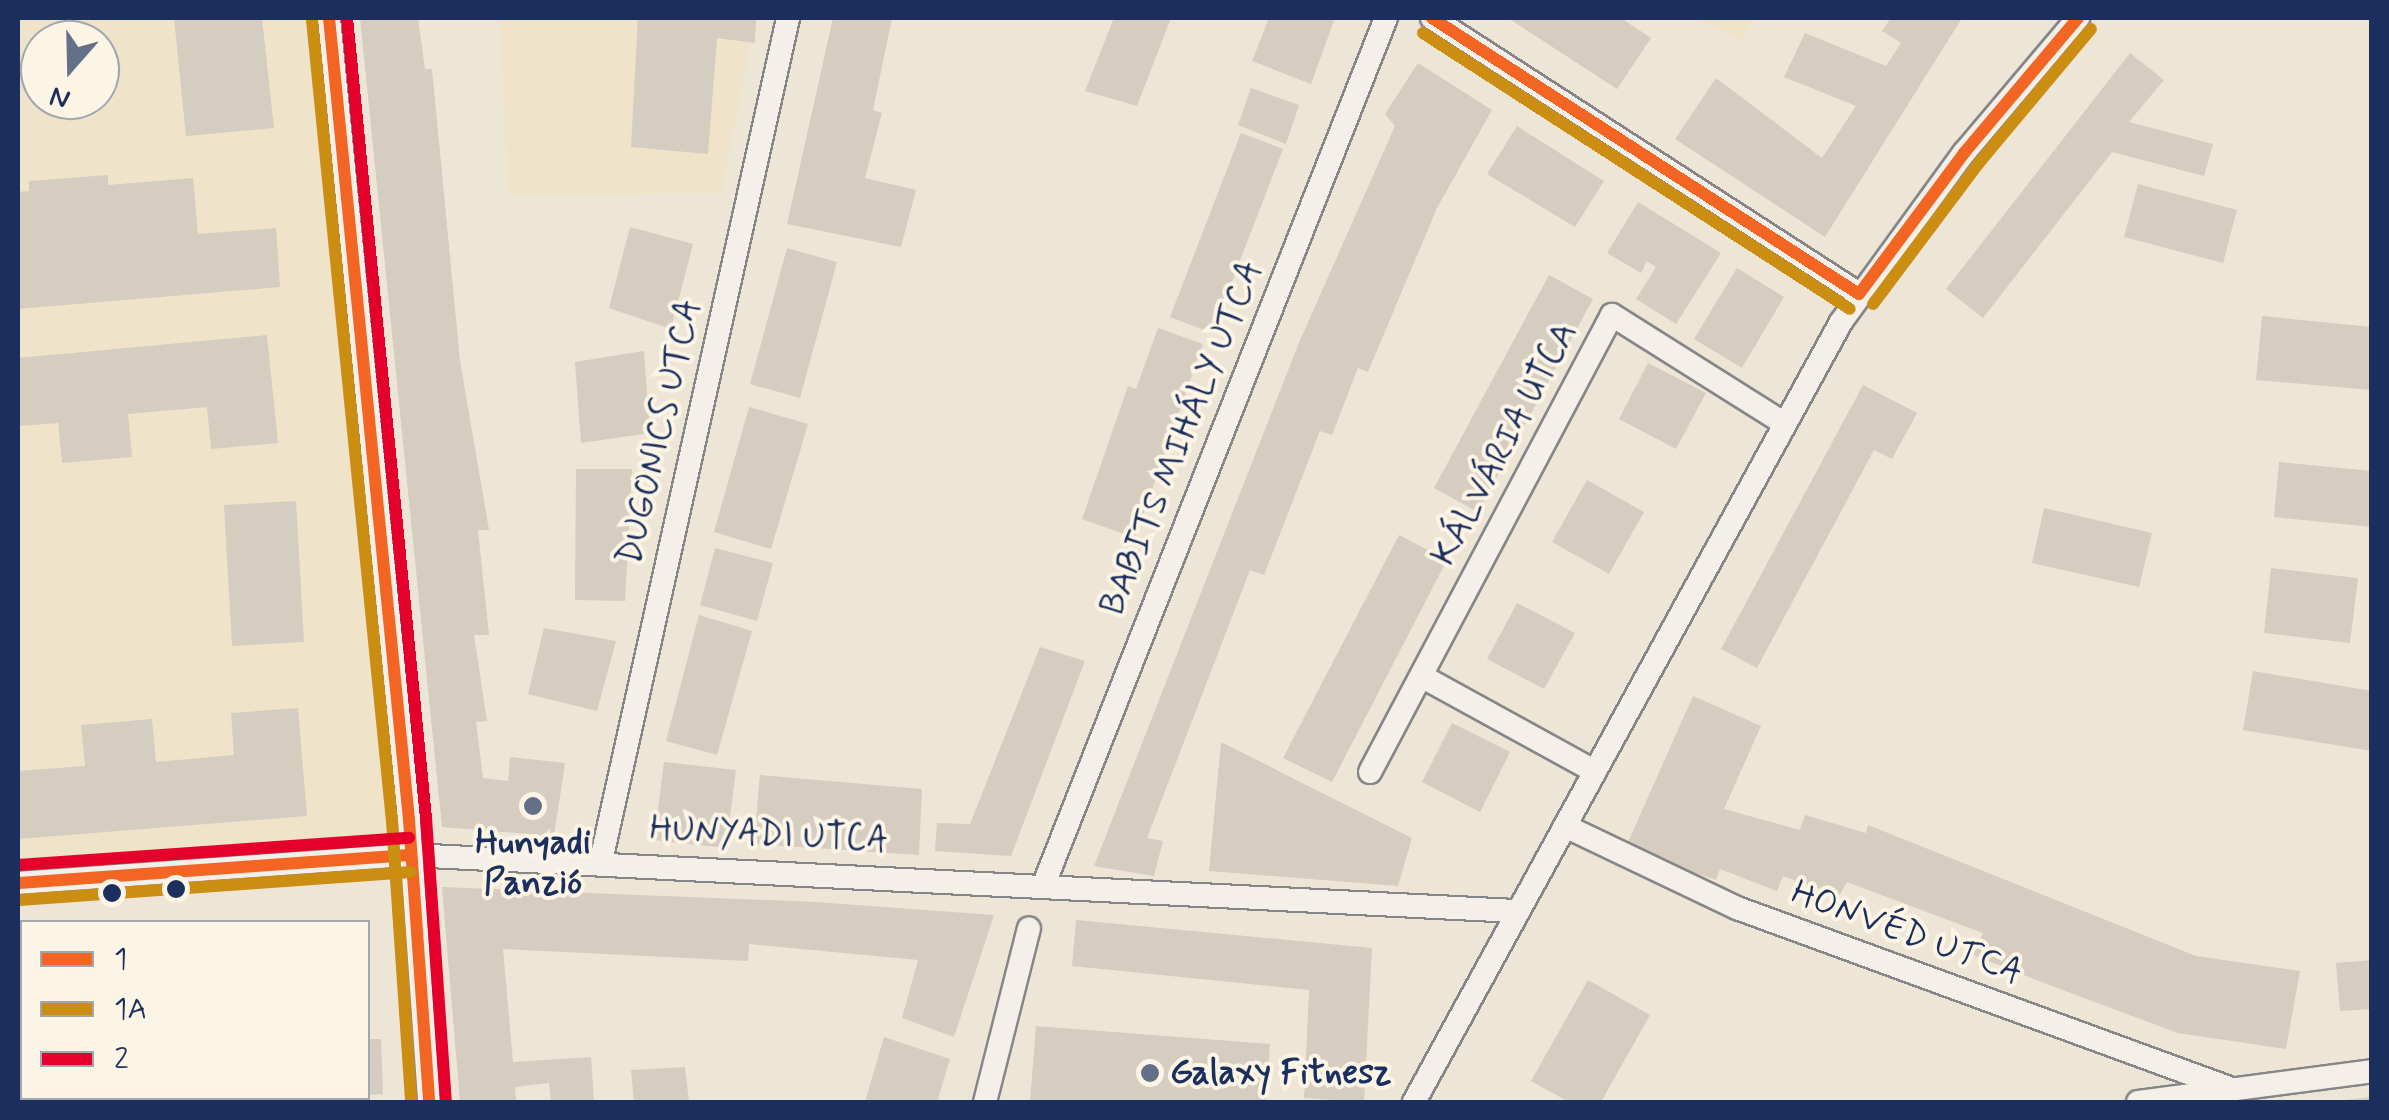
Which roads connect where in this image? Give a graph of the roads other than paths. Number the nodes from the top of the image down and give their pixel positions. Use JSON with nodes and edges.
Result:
{"nodes":[{"id":1,"x":330,"y":18,"type":"edge"},
{"id":2,"x":788,"y":18,"type":"edge"},
{"id":3,"x":1386,"y":18,"type":"edge"},
{"id":4,"x":1432,"y":18,"type":"edge"},
{"id":5,"x":2078,"y":18,"type":"edge"},
{"id":6,"x":1859,"y":294,"type":"junction"},
{"id":7,"x":1782,"y":422,"type":"junction"},
{"id":8,"x":1423,"y":676,"type":"junction"},
{"id":9,"x":1370,"y":772,"type":"dead end"},
{"id":10,"x":1594,"y":772,"type":"junction"},
{"id":11,"x":1565,"y":826,"type":"junction"},
{"id":12,"x":410,"y":855,"type":"junction"},
{"id":13,"x":601,"y":862,"type":"junction"},
{"id":14,"x":18,"y":883,"type":"edge"},
{"id":15,"x":1044,"y":884,"type":"junction"},
{"id":16,"x":1517,"y":911,"type":"junction"},
{"id":17,"x":1029,"y":928,"type":"dead end"},
{"id":18,"x":2372,"y":1071,"type":"edge"},
{"id":19,"x":2232,"y":1090,"type":"junction"},
{"id":20,"x":429,"y":1102,"type":"edge"},
{"id":21,"x":985,"y":1102,"type":"edge"},
{"id":22,"x":1414,"y":1102,"type":"edge"},
{"id":23,"x":2138,"y":1102,"type":"edge"}],
"edges":[{"from":1,"to":12,"type":"street"},
{"from":2,"to":13,"type":"street","name":"DUGONICS UTCA"},
{"from":3,"to":15,"type":"street","name":"BABITS MIHÁLY UTCA"},
{"from":4,"to":6,"type":"street"},
{"from":5,"to":6,"type":"street"},
{"from":6,"to":7,"type":"street"},
{"from":7,"to":8,"type":"street","name":"KÁLVÁRIA UTCA"},
{"from":7,"to":10,"type":"street"},
{"from":8,"to":9,"type":"street","name":"KÁLVÁRIA UTCA"},
{"from":8,"to":10,"type":"street"},
{"from":10,"to":11,"type":"street"},
{"from":11,"to":16,"type":"street"},
{"from":11,"to":19,"type":"street","name":"HONVÉD UTCA"},
{"from":12,"to":13,"type":"street","name":"HUNYADI UTCA"},
{"from":12,"to":14,"type":"street","name":"HUNYADI UTCA"},
{"from":12,"to":20,"type":"street"},
{"from":13,"to":15,"type":"street","name":"HUNYADI UTCA"},
{"from":15,"to":16,"type":"street","name":"HUNYADI UTCA"},
{"from":16,"to":22,"type":"street"},
{"from":17,"to":21,"type":"street"},
{"from":18,"to":19,"type":"street"},
{"from":19,"to":23,"type":"street"}]}
